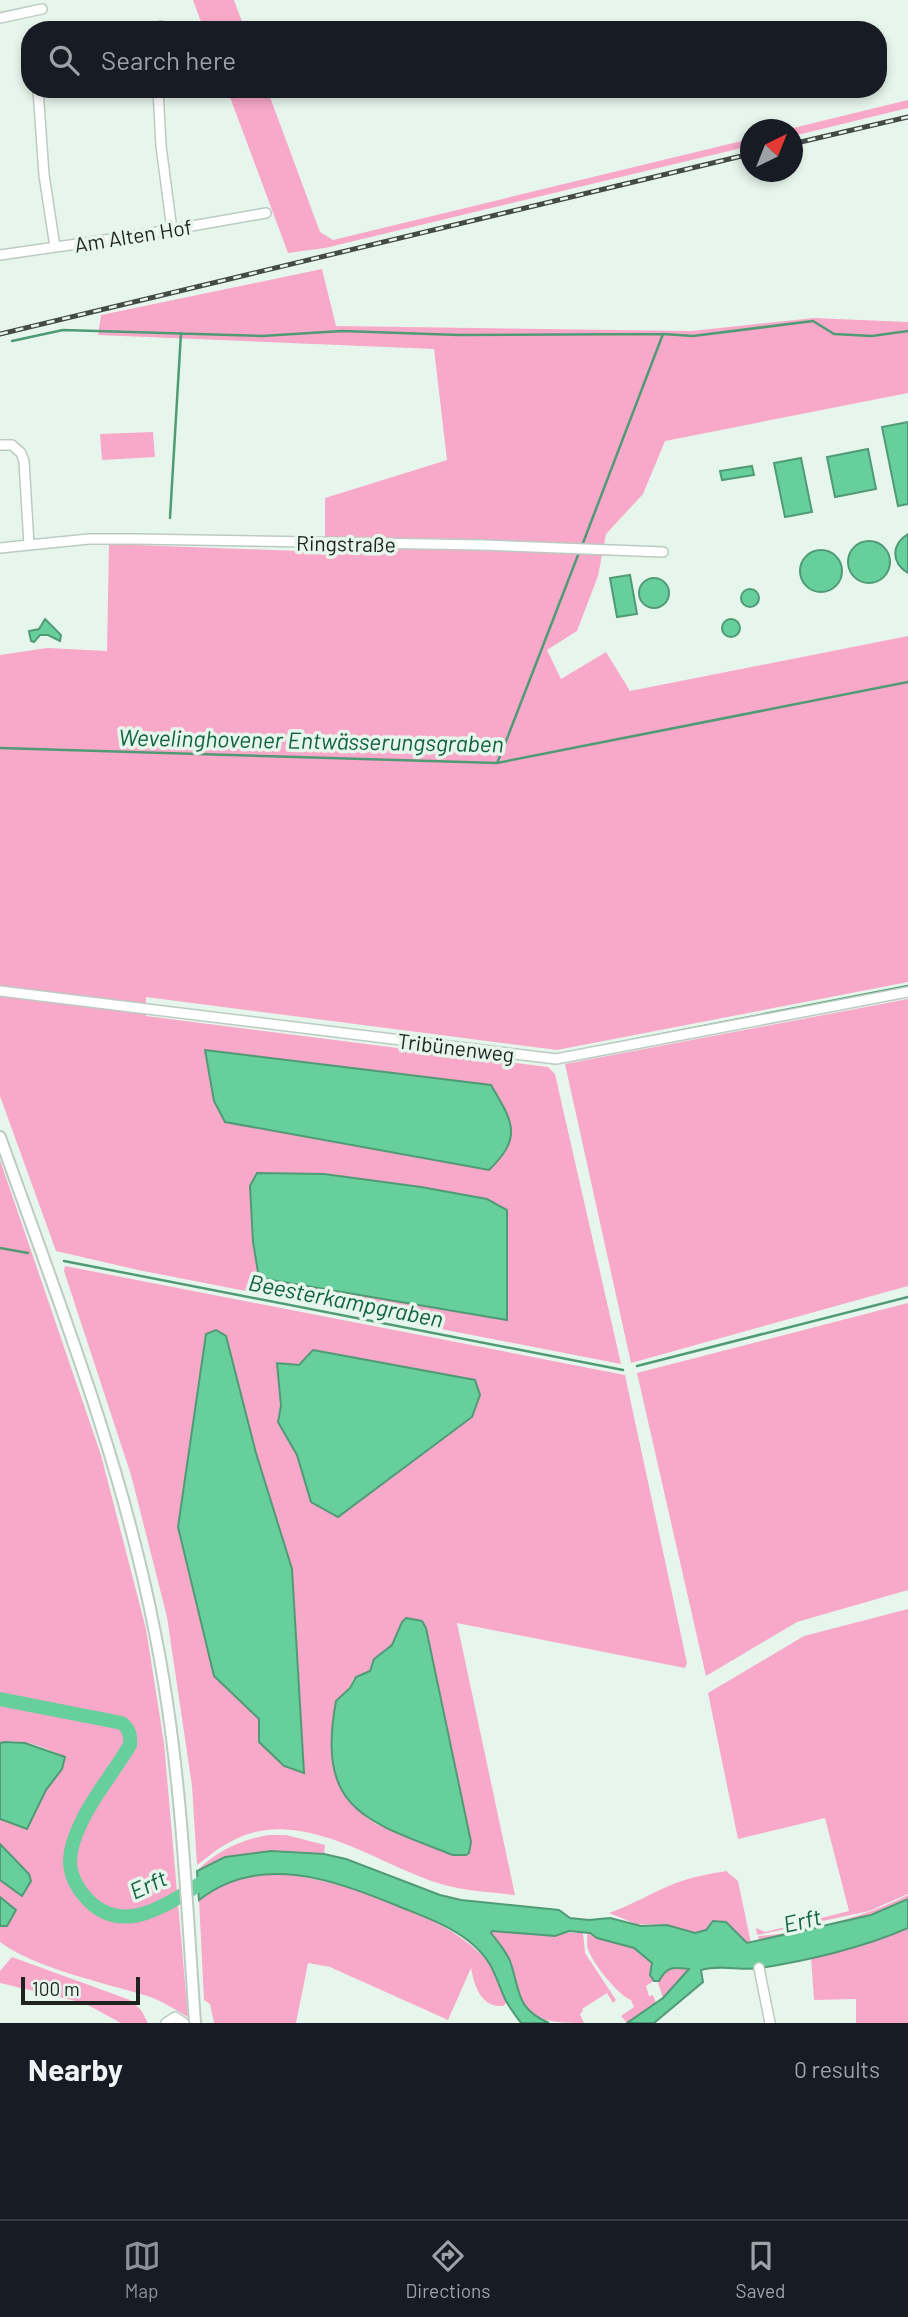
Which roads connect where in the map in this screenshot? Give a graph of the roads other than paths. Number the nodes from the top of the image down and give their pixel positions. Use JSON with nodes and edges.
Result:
{"nodes":[{"id":1,"x":41,"y":9,"type":"dead end"},
{"id":2,"x":0,"y":18,"type":"edge"},
{"id":3,"x":39,"y":98,"type":"edge"},
{"id":4,"x":158,"y":98,"type":"edge"},
{"id":5,"x":266,"y":213,"type":"dead end"},
{"id":6,"x":173,"y":230,"type":"junction"},
{"id":7,"x":55,"y":247,"type":"junction"},
{"id":8,"x":0,"y":255,"type":"edge"},
{"id":9,"x":0,"y":445,"type":"edge"},
{"id":10,"x":29,"y":545,"type":"junction"},
{"id":11,"x":0,"y":548,"type":"edge"},
{"id":12,"x":663,"y":552,"type":"dead end"},
{"id":13,"x":0,"y":991,"type":"edge"},
{"id":14,"x":908,"y":992,"type":"edge"},
{"id":15,"x":0,"y":1137,"type":"edge"},
{"id":16,"x":759,"y":1968,"type":"dead end"},
{"id":17,"x":170,"y":2020,"type":"edge"},
{"id":18,"x":192,"y":2022,"type":"edge"},
{"id":19,"x":770,"y":2023,"type":"edge"}],
"edges":[{"from":1,"to":2,"type":"street"},
{"from":3,"to":7,"type":"street"},
{"from":4,"to":6,"type":"street"},
{"from":5,"to":6,"type":"street","name":"Am Alten Hof"},
{"from":6,"to":7,"type":"street","name":"Am Alten Hof"},
{"from":7,"to":8,"type":"street","name":"Am Alten Hof"},
{"from":9,"to":10,"type":"street"},
{"from":10,"to":11,"type":"street","name":"Ringstraße"},
{"from":10,"to":12,"type":"street","name":"Ringstraße"},
{"from":13,"to":14,"type":"street","name":"Tribünenweg"},
{"from":15,"to":18,"type":"street"},
{"from":16,"to":19,"type":"street"},
{"from":17,"to":18,"type":"street"}]}
